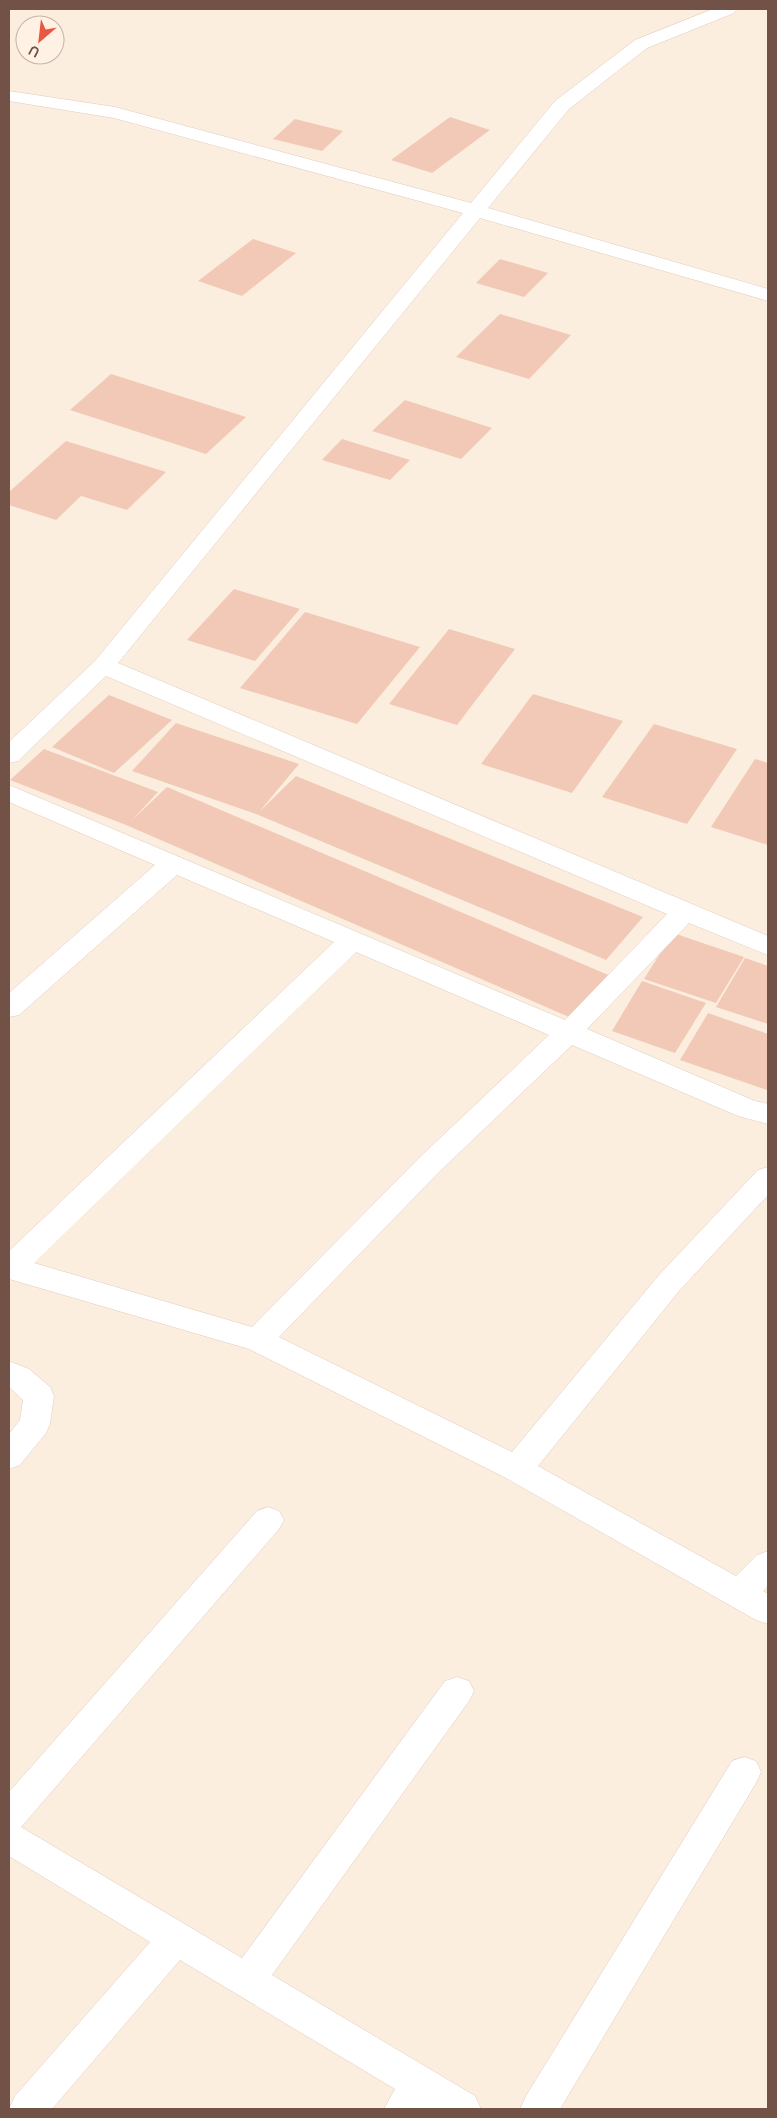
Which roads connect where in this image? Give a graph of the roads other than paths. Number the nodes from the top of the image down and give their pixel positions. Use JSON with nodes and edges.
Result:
{"nodes":[{"id":1,"x":728,"y":9,"type":"edge"},
{"id":2,"x":9,"y":96,"type":"edge"},
{"id":3,"x":475,"y":210,"type":"junction"},
{"id":4,"x":768,"y":295,"type":"edge"},
{"id":5,"x":103,"y":666,"type":"junction"},
{"id":6,"x":9,"y":754,"type":"edge"},
{"id":7,"x":9,"y":793,"type":"edge"},
{"id":8,"x":173,"y":864,"type":"junction"},
{"id":9,"x":686,"y":911,"type":"junction"},
{"id":10,"x":352,"y":940,"type":"junction"},
{"id":11,"x":768,"y":946,"type":"edge"},
{"id":12,"x":9,"y":1008,"type":"edge"},
{"id":13,"x":569,"y":1032,"type":"junction"},
{"id":14,"x":768,"y":1114,"type":"edge"},
{"id":15,"x":768,"y":1177,"type":"edge"},
{"id":16,"x":9,"y":1268,"type":"edge"},
{"id":17,"x":258,"y":1340,"type":"junction"},
{"id":18,"x":9,"y":1373,"type":"edge"},
{"id":19,"x":9,"y":1456,"type":"edge"},
{"id":20,"x":517,"y":1469,"type":"junction"},
{"id":21,"x":268,"y":1520,"type":"dead end"},
{"id":22,"x":768,"y":1564,"type":"edge"},
{"id":23,"x":740,"y":1594,"type":"junction"},
{"id":24,"x":768,"y":1610,"type":"edge"},
{"id":25,"x":456,"y":1691,"type":"dead end"},
{"id":26,"x":744,"y":1772,"type":"dead end"},
{"id":27,"x":9,"y":1816,"type":"edge"},
{"id":28,"x":9,"y":1838,"type":"edge"},
{"id":29,"x":176,"y":1938,"type":"junction"},
{"id":30,"x":247,"y":1980,"type":"junction"},
{"id":31,"x":412,"y":2097,"type":"edge"},
{"id":32,"x":28,"y":2109,"type":"edge"},
{"id":33,"x":462,"y":2109,"type":"edge"},
{"id":34,"x":538,"y":2109,"type":"edge"}],
"edges":[{"from":1,"to":3,"type":"street"},
{"from":2,"to":3,"type":"street"},
{"from":3,"to":4,"type":"street"},
{"from":3,"to":5,"type":"street"},
{"from":5,"to":6,"type":"street"},
{"from":5,"to":9,"type":"street"},
{"from":7,"to":8,"type":"street"},
{"from":8,"to":10,"type":"street"},
{"from":8,"to":12,"type":"street"},
{"from":9,"to":11,"type":"street"},
{"from":9,"to":13,"type":"street"},
{"from":10,"to":13,"type":"street"},
{"from":10,"to":16,"type":"street"},
{"from":13,"to":14,"type":"street"},
{"from":13,"to":17,"type":"street"},
{"from":15,"to":20,"type":"street"},
{"from":16,"to":17,"type":"street"},
{"from":17,"to":20,"type":"street"},
{"from":18,"to":19,"type":"street"},
{"from":20,"to":23,"type":"street"},
{"from":21,"to":27,"type":"street"},
{"from":22,"to":23,"type":"street"},
{"from":23,"to":24,"type":"street"},
{"from":25,"to":30,"type":"street"},
{"from":26,"to":34,"type":"street"},
{"from":28,"to":29,"type":"street"},
{"from":29,"to":30,"type":"street"},
{"from":29,"to":32,"type":"street"},
{"from":30,"to":31,"type":"street"},
{"from":31,"to":33,"type":"street"}]}
